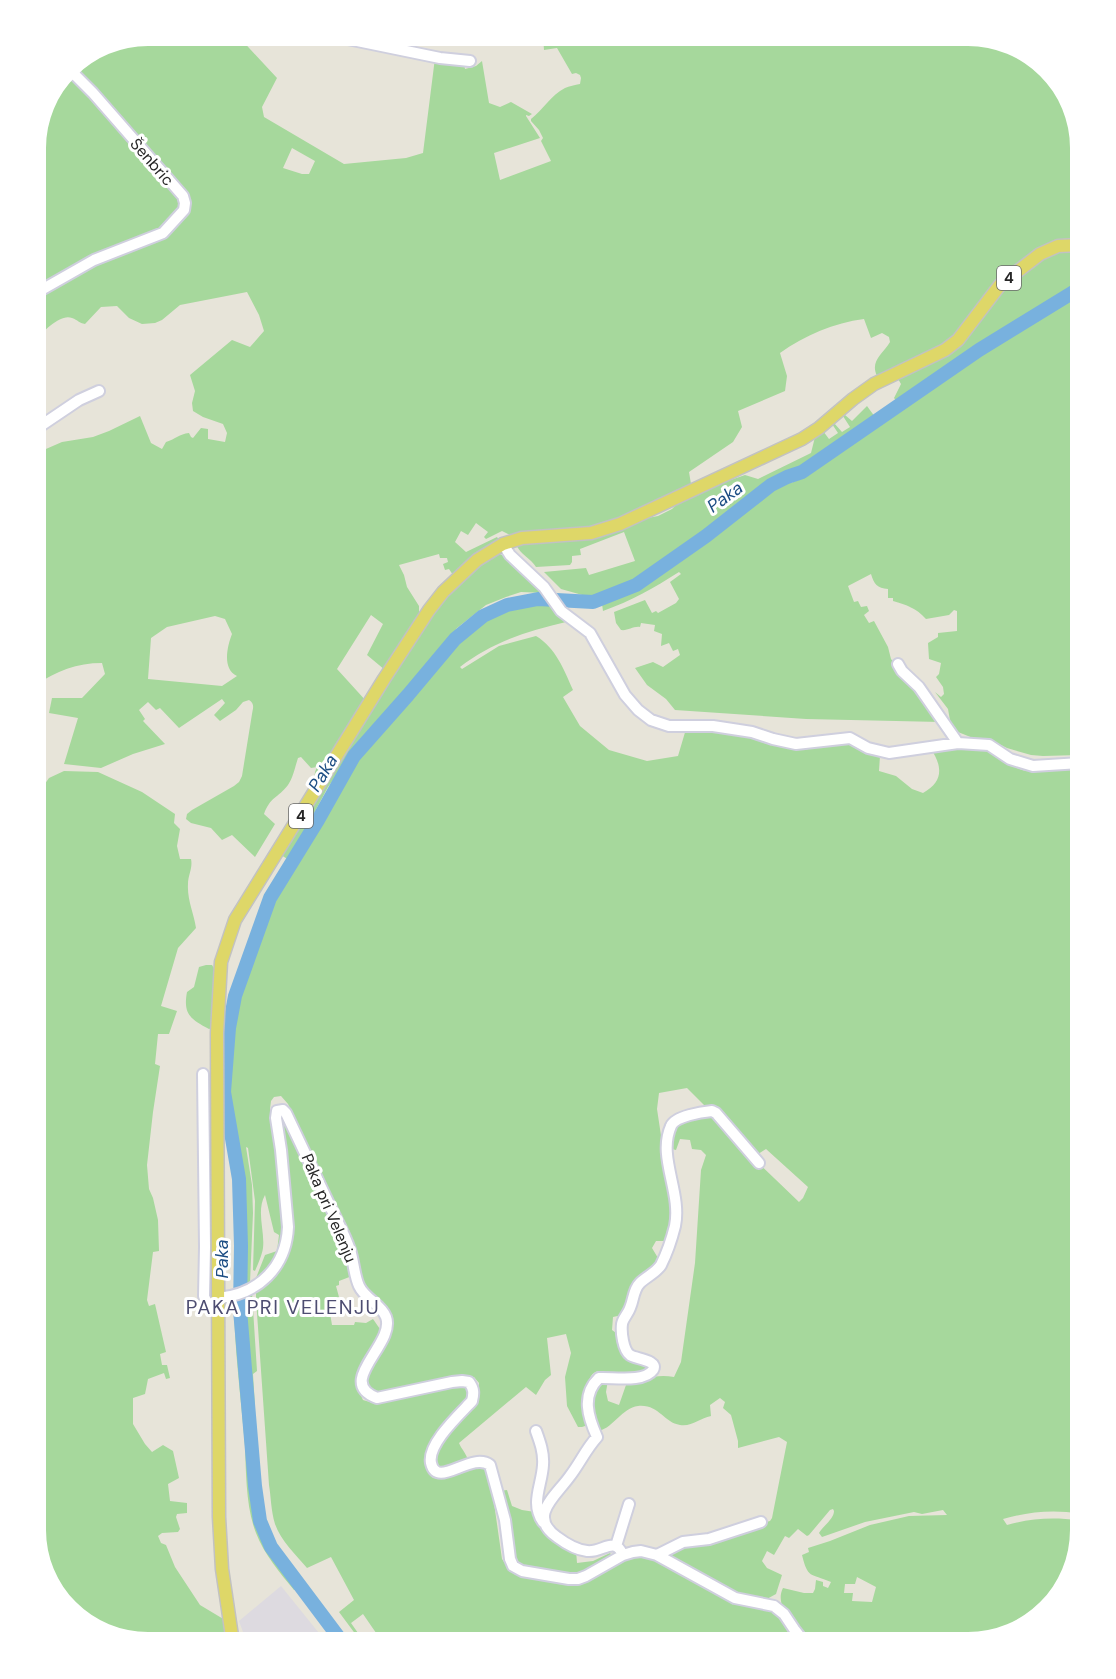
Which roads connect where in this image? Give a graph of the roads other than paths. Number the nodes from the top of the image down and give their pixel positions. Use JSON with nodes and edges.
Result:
{"nodes":[{"id":1,"x":383,"y":46,"type":"edge"},
{"id":2,"x":470,"y":61,"type":"dead end"},
{"id":3,"x":77,"y":77,"type":"edge"},
{"id":4,"x":1070,"y":245,"type":"edge"},
{"id":5,"x":47,"y":287,"type":"edge"},
{"id":6,"x":99,"y":391,"type":"dead end"},
{"id":7,"x":47,"y":422,"type":"edge"},
{"id":8,"x":503,"y":544,"type":"junction"},
{"id":9,"x":898,"y":664,"type":"dead end"},
{"id":10,"x":958,"y":742,"type":"junction"},
{"id":11,"x":1070,"y":764,"type":"edge"},
{"id":12,"x":203,"y":1074,"type":"dead end"},
{"id":13,"x":759,"y":1163,"type":"dead end"},
{"id":14,"x":218,"y":1301,"type":"junction"},
{"id":15,"x":536,"y":1431,"type":"dead end"},
{"id":16,"x":629,"y":1504,"type":"dead end"},
{"id":17,"x":761,"y":1522,"type":"dead end"},
{"id":18,"x":545,"y":1524,"type":"junction"},
{"id":19,"x":620,"y":1550,"type":"junction"},
{"id":20,"x":657,"y":1555,"type":"junction"},
{"id":21,"x":231,"y":1632,"type":"edge"},
{"id":22,"x":796,"y":1632,"type":"edge"}],
"edges":[{"from":1,"to":2,"type":"street"},
{"from":3,"to":5,"type":"street","name":"Šenbric"},
{"from":4,"to":8,"type":"main road","number":"4"},
{"from":6,"to":7,"type":"street"},
{"from":8,"to":10,"type":"street"},
{"from":8,"to":14,"type":"main road","number":"4"},
{"from":9,"to":10,"type":"street"},
{"from":10,"to":11,"type":"street"},
{"from":12,"to":14,"type":"street"},
{"from":13,"to":18,"type":"street"},
{"from":14,"to":19,"type":"street","name":"Paka pri Velenju"},
{"from":14,"to":21,"type":"main road","number":"4"},
{"from":15,"to":18,"type":"street"},
{"from":16,"to":19,"type":"street"},
{"from":17,"to":20,"type":"street"},
{"from":18,"to":19,"type":"street","name":"Paka pri Velenju"},
{"from":19,"to":20,"type":"street","name":"Paka pri Velenju"},
{"from":20,"to":22,"type":"street","name":"Paka pri Velenju"}]}
